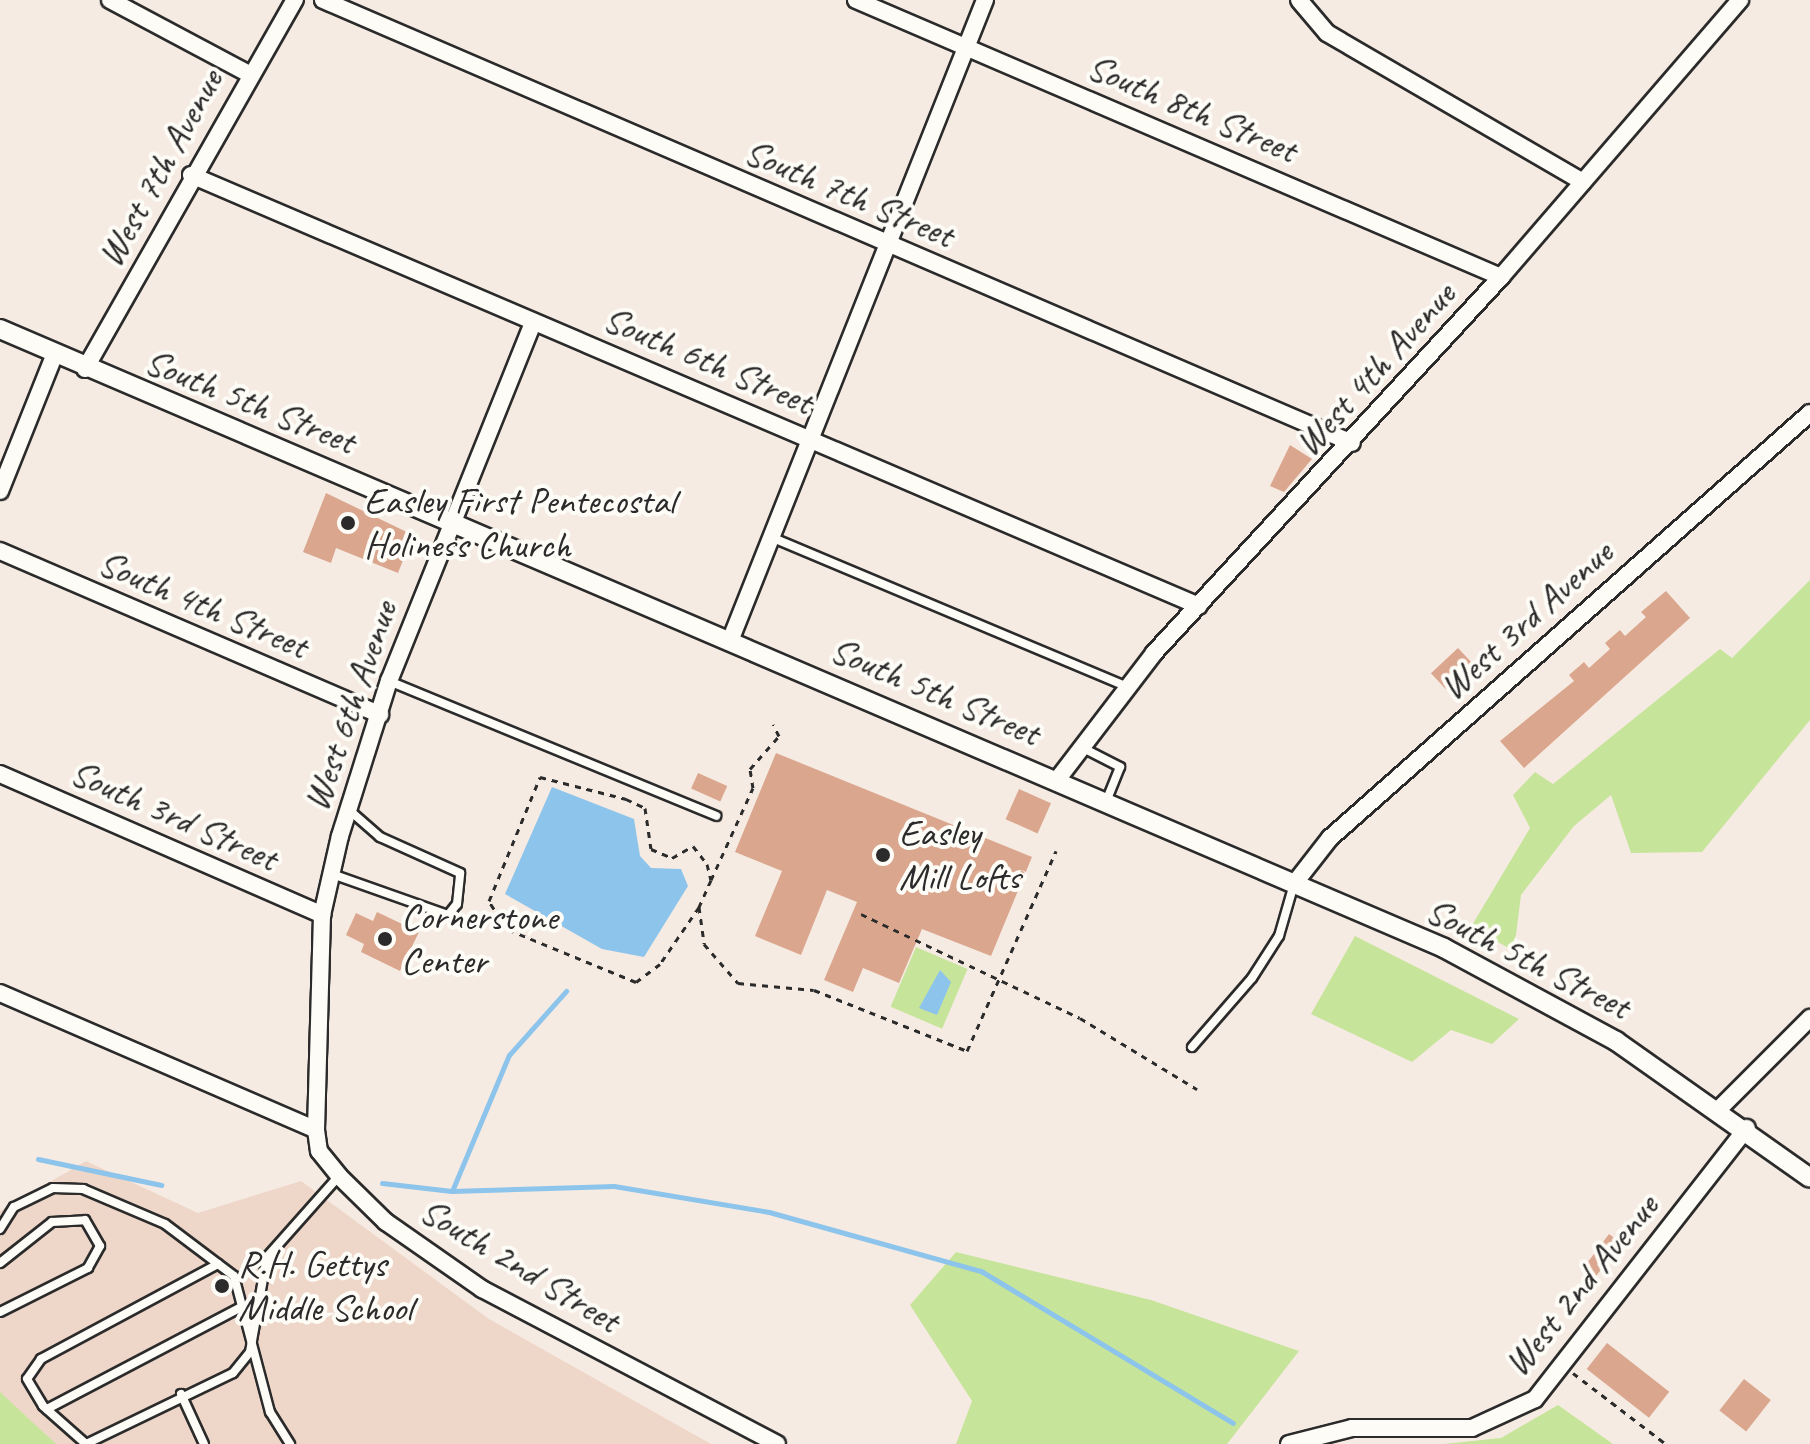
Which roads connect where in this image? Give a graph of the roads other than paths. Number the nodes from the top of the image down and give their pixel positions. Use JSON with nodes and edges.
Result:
{"nodes":[{"id":1,"x":110,"y":0,"type":"edge"},
{"id":2,"x":295,"y":0,"type":"edge"},
{"id":3,"x":323,"y":0,"type":"edge"},
{"id":4,"x":856,"y":0,"type":"edge"},
{"id":5,"x":985,"y":0,"type":"edge"},
{"id":6,"x":1740,"y":0,"type":"edge"},
{"id":7,"x":1308,"y":2,"type":"edge"},
{"id":8,"x":966,"y":46,"type":"junction"},
{"id":9,"x":249,"y":74,"type":"junction"},
{"id":10,"x":191,"y":175,"type":"junction"},
{"id":11,"x":1583,"y":182,"type":"junction"},
{"id":12,"x":886,"y":244,"type":"junction"},
{"id":13,"x":1501,"y":277,"type":"junction"},
{"id":14,"x":533,"y":322,"type":"junction"},
{"id":15,"x":0,"y":329,"type":"edge"},
{"id":16,"x":54,"y":356,"type":"junction"},
{"id":17,"x":85,"y":369,"type":"junction"},
{"id":18,"x":1810,"y":413,"type":"edge"},
{"id":19,"x":811,"y":437,"type":"junction"},
{"id":20,"x":1352,"y":443,"type":"junction"},
{"id":21,"x":0,"y":491,"type":"edge"},
{"id":22,"x":450,"y":520,"type":"junction"},
{"id":23,"x":771,"y":536,"type":"junction"},
{"id":24,"x":0,"y":551,"type":"edge"},
{"id":25,"x":1199,"y":606,"type":"junction"},
{"id":26,"x":730,"y":641,"type":"junction"},
{"id":27,"x":389,"y":681,"type":"junction"},
{"id":28,"x":1125,"y":686,"type":"junction"},
{"id":29,"x":380,"y":715,"type":"junction"},
{"id":30,"x":1079,"y":747,"type":"junction"},
{"id":31,"x":0,"y":774,"type":"edge"},
{"id":32,"x":1057,"y":780,"type":"junction"},
{"id":33,"x":1106,"y":802,"type":"junction"},
{"id":34,"x":348,"y":809,"type":"junction"},
{"id":35,"x":716,"y":816,"type":"dead end"},
{"id":36,"x":331,"y":873,"type":"junction"},
{"id":37,"x":1294,"y":884,"type":"junction"},
{"id":38,"x":322,"y":915,"type":"junction"},
{"id":39,"x":0,"y":993,"type":"edge"},
{"id":40,"x":1810,"y":1018,"type":"edge"},
{"id":41,"x":1192,"y":1047,"type":"dead end"},
{"id":42,"x":1719,"y":1109,"type":"junction"},
{"id":43,"x":1747,"y":1128,"type":"junction"},
{"id":44,"x":316,"y":1130,"type":"junction"},
{"id":45,"x":339,"y":1176,"type":"junction"},
{"id":46,"x":1810,"y":1178,"type":"edge"},
{"id":47,"x":0,"y":1229,"type":"edge"},
{"id":48,"x":0,"y":1263,"type":"edge"},
{"id":49,"x":218,"y":1264,"type":"junction"},
{"id":50,"x":241,"y":1307,"type":"junction"},
{"id":51,"x":0,"y":1312,"type":"edge"},
{"id":52,"x":250,"y":1352,"type":"junction"},
{"id":53,"x":181,"y":1394,"type":"junction"},
{"id":54,"x":47,"y":1409,"type":"junction"},
{"id":55,"x":291,"y":1443,"type":"edge"},
{"id":56,"x":86,"y":1444,"type":"edge"},
{"id":57,"x":204,"y":1444,"type":"edge"},
{"id":58,"x":777,"y":1444,"type":"edge"},
{"id":59,"x":1289,"y":1444,"type":"edge"}],
"edges":[{"from":1,"to":9,"type":"street"},
{"from":2,"to":9,"type":"street","name":"West 7th Avenue"},
{"from":3,"to":12,"type":"street","name":"South 7th Street"},
{"from":4,"to":8,"type":"street","name":"South 8th Street"},
{"from":5,"to":8,"type":"street"},
{"from":6,"to":11,"type":"street","name":"West 4th Avenue"},
{"from":7,"to":11,"type":"street"},
{"from":8,"to":12,"type":"street"},
{"from":8,"to":13,"type":"street","name":"South 8th Street"},
{"from":9,"to":10,"type":"street","name":"West 7th Avenue"},
{"from":10,"to":14,"type":"street","name":"South 6th Street"},
{"from":10,"to":17,"type":"street","name":"West 7th Avenue"},
{"from":11,"to":13,"type":"street","name":"West 4th Avenue"},
{"from":12,"to":19,"type":"street"},
{"from":12,"to":20,"type":"street","name":"South 7th Street"},
{"from":13,"to":20,"type":"street","name":"West 4th Avenue"},
{"from":14,"to":19,"type":"street","name":"South 6th Street"},
{"from":14,"to":22,"type":"street","name":"West 6th Avenue"},
{"from":15,"to":16,"type":"street","name":"South 5th Street"},
{"from":16,"to":17,"type":"street","name":"South 5th Street"},
{"from":16,"to":21,"type":"street"},
{"from":17,"to":22,"type":"street","name":"South 5th Street"},
{"from":18,"to":37,"type":"street","name":"West 3rd Avenue"},
{"from":19,"to":23,"type":"street"},
{"from":19,"to":25,"type":"street","name":"South 6th Street"},
{"from":20,"to":25,"type":"street","name":"West 4th Avenue"},
{"from":22,"to":26,"type":"street","name":"South 5th Street"},
{"from":22,"to":27,"type":"street","name":"West 6th Avenue"},
{"from":23,"to":26,"type":"street"},
{"from":23,"to":28,"type":"lane"},
{"from":24,"to":29,"type":"street","name":"South 4th Street"},
{"from":25,"to":28,"type":"street","name":"West 4th Avenue"},
{"from":26,"to":32,"type":"street","name":"South 5th Street"},
{"from":27,"to":29,"type":"street","name":"West 6th Avenue"},
{"from":27,"to":35,"type":"lane"},
{"from":28,"to":30,"type":"street","name":"West 4th Avenue"},
{"from":29,"to":34,"type":"street","name":"West 6th Avenue"},
{"from":30,"to":32,"type":"street","name":"West 4th Avenue"},
{"from":30,"to":33,"type":"lane"},
{"from":31,"to":38,"type":"street","name":"South 3rd Street"},
{"from":32,"to":33,"type":"street","name":"South 5th Street"},
{"from":33,"to":37,"type":"street","name":"South 5th Street"},
{"from":34,"to":36,"type":"street","name":"West 6th Avenue"},
{"from":34,"to":36,"type":"lane"},
{"from":36,"to":38,"type":"street","name":"West 6th Avenue"},
{"from":37,"to":41,"type":"lane"},
{"from":37,"to":42,"type":"street","name":"South 5th Street"},
{"from":38,"to":44,"type":"street","name":"West 6th Avenue"},
{"from":39,"to":44,"type":"street"},
{"from":40,"to":42,"type":"street"},
{"from":42,"to":43,"type":"street","name":"South 5th Street"},
{"from":43,"to":46,"type":"street","name":"South 5th Street"},
{"from":43,"to":59,"type":"street","name":"West 2nd Avenue"},
{"from":44,"to":45,"type":"street","name":"South 2nd Street"},
{"from":45,"to":52,"type":"lane"},
{"from":45,"to":58,"type":"street","name":"South 2nd Street"},
{"from":47,"to":49,"type":"lane"},
{"from":48,"to":51,"type":"lane"},
{"from":49,"to":50,"type":"lane"},
{"from":49,"to":54,"type":"lane"},
{"from":50,"to":52,"type":"lane"},
{"from":50,"to":54,"type":"lane"},
{"from":52,"to":53,"type":"lane"},
{"from":52,"to":55,"type":"lane"},
{"from":53,"to":56,"type":"lane"},
{"from":53,"to":57,"type":"lane"},
{"from":54,"to":56,"type":"lane"}]}
